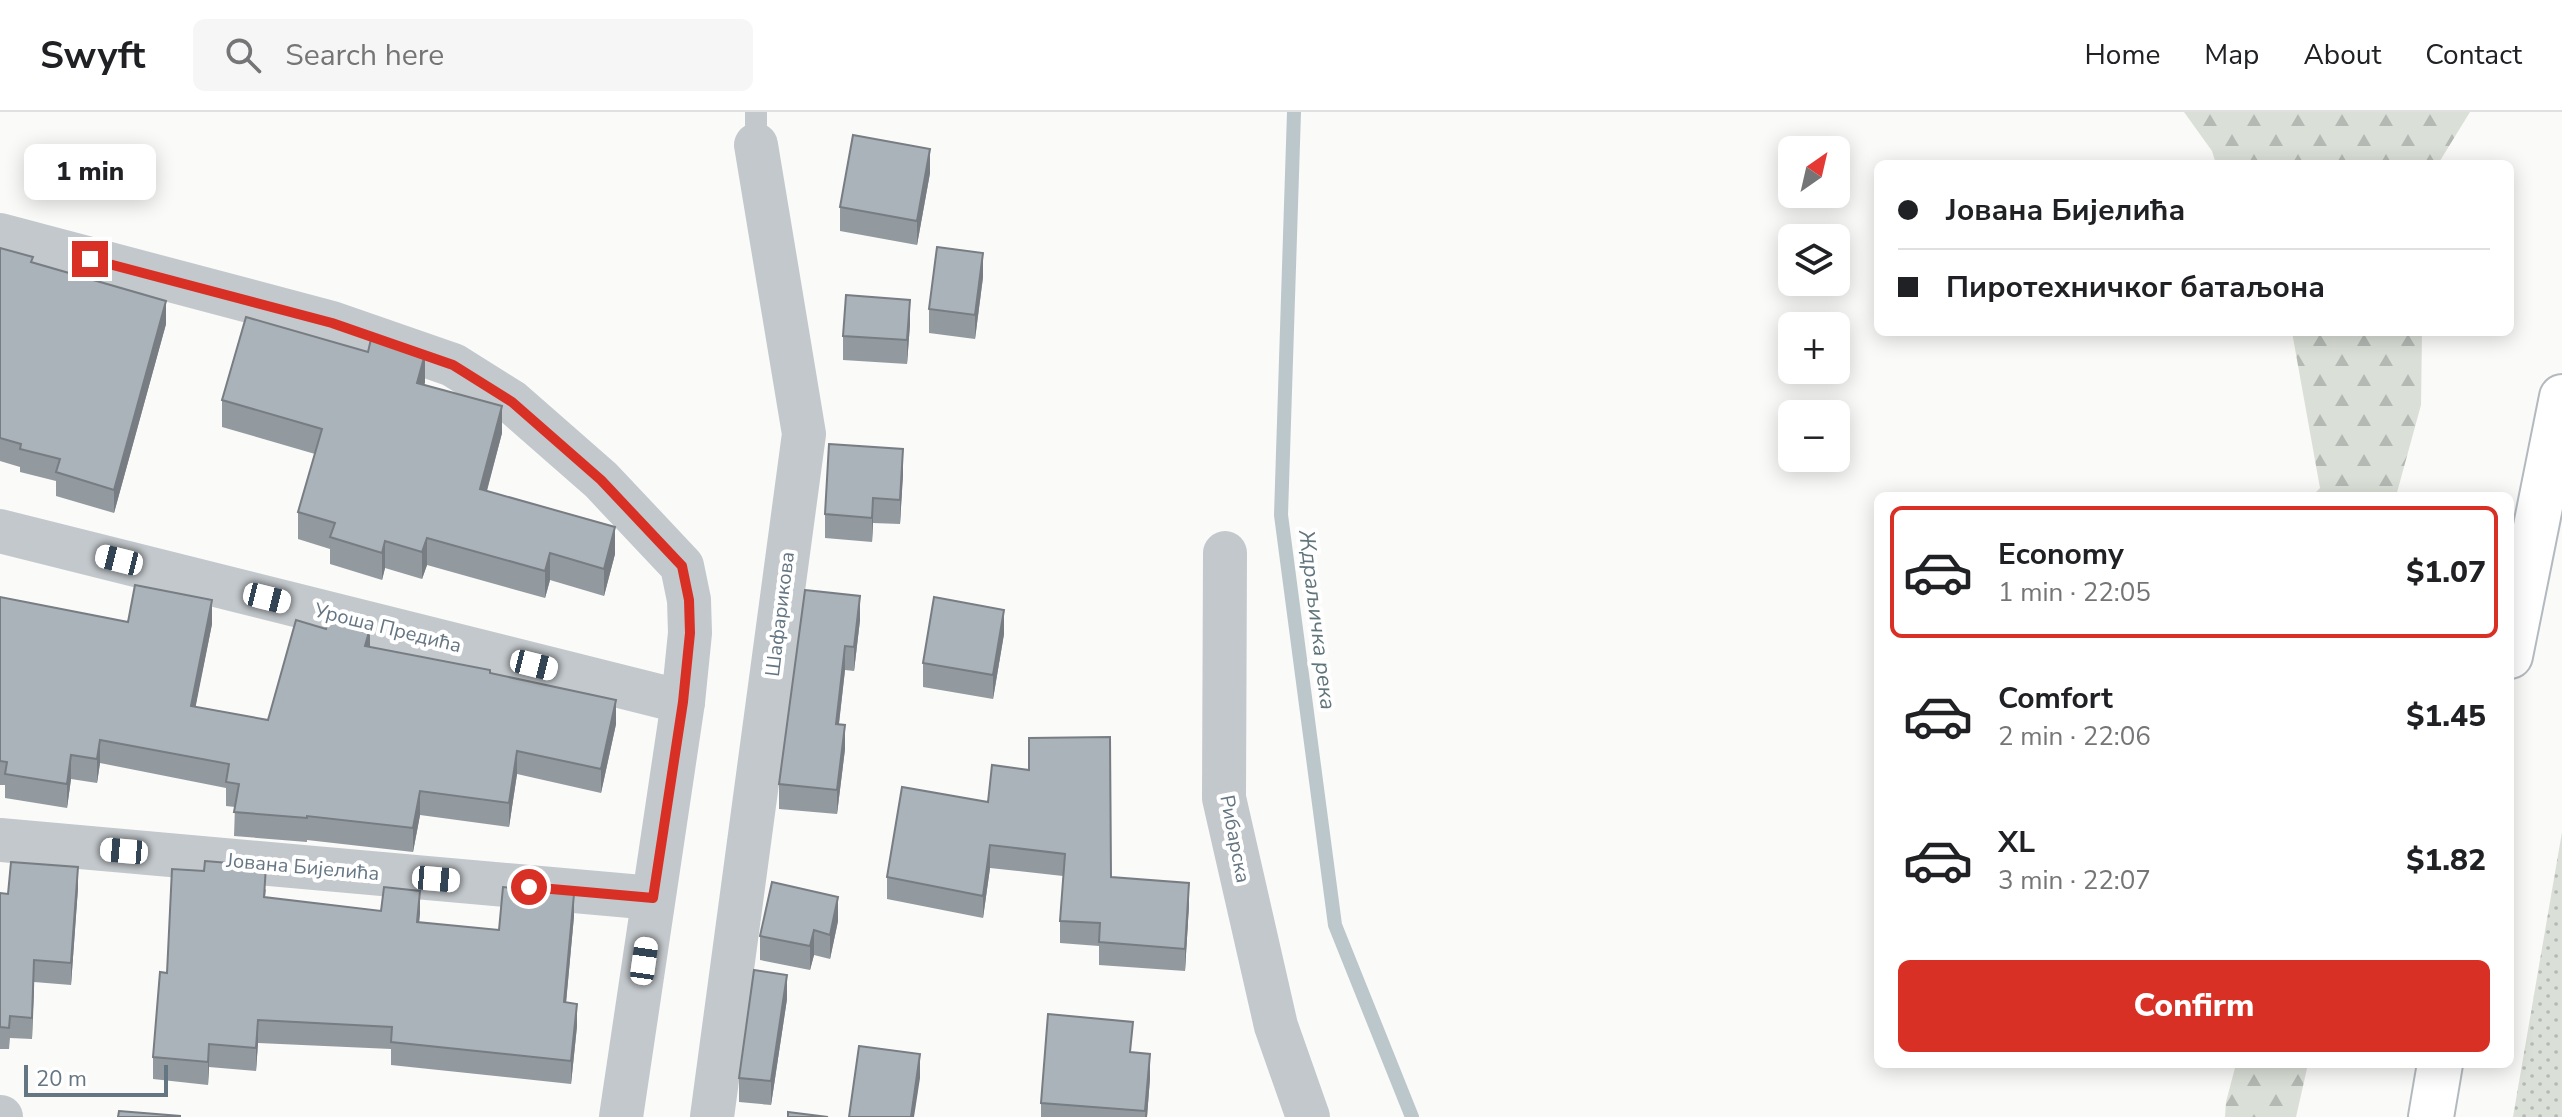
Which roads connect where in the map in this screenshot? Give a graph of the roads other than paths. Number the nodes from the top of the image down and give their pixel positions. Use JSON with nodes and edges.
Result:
{"nodes":[{"id":1,"x":756,"y":128,"type":"edge"},
{"id":2,"x":0,"y":235,"type":"edge"},
{"id":3,"x":2562,"y":397,"type":"edge"},
{"id":4,"x":0,"y":531,"type":"edge"},
{"id":5,"x":1225,"y":553,"type":"dead end"},
{"id":6,"x":2514,"y":636,"type":"edge"},
{"id":7,"x":683,"y":702,"type":"junction"},
{"id":8,"x":0,"y":840,"type":"edge"},
{"id":9,"x":653,"y":898,"type":"junction"},
{"id":10,"x":2439,"y":1068,"type":"edge"},
{"id":11,"x":621,"y":1117,"type":"edge"},
{"id":12,"x":712,"y":1117,"type":"edge"},
{"id":13,"x":1308,"y":1117,"type":"edge"},
{"id":14,"x":2431,"y":1117,"type":"edge"}],
"edges":[{"from":1,"to":12,"type":"street","name":"Шафарикова"},
{"from":2,"to":7,"type":"street"},
{"from":3,"to":6,"type":"main road"},
{"from":4,"to":7,"type":"street","name":"Уроша Предића"},
{"from":5,"to":13,"type":"street","name":"Рибарска"},
{"from":7,"to":9,"type":"street"},
{"from":8,"to":9,"type":"street","name":"Јована Бијелића"},
{"from":9,"to":11,"type":"street"},
{"from":10,"to":14,"type":"main road"}]}
